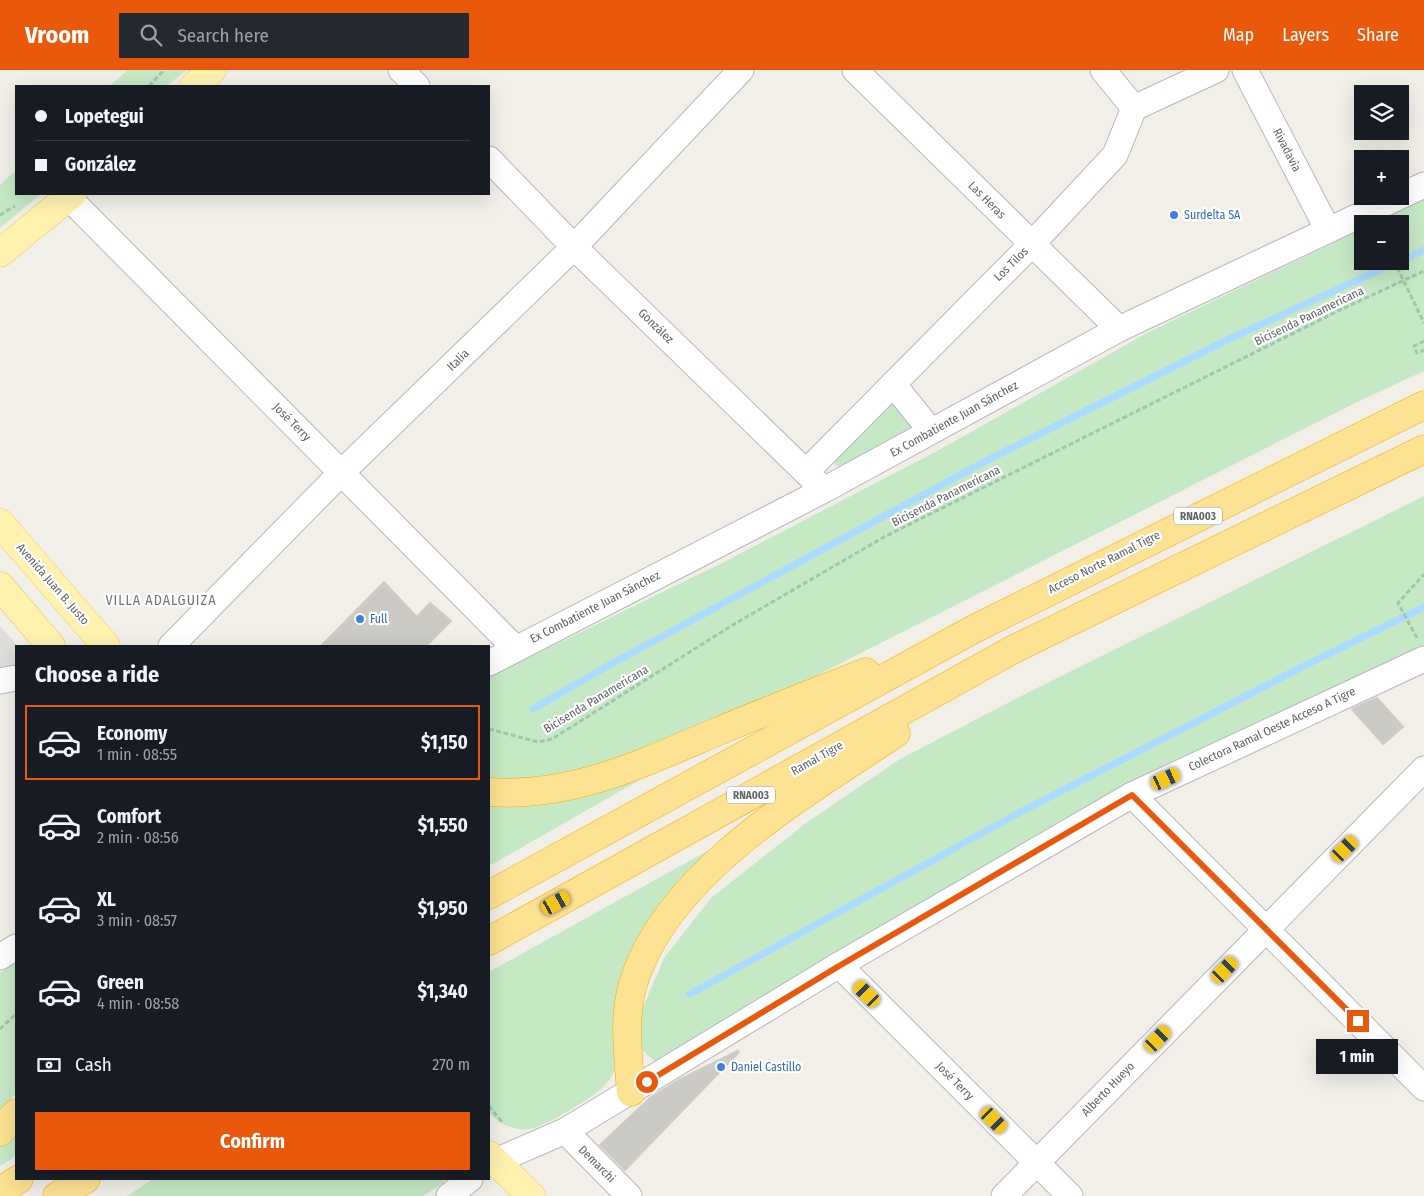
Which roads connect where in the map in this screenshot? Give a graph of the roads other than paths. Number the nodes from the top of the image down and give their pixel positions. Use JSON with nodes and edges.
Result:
{"nodes":[{"id":1,"x":212,"y":70,"type":"edge"},
{"id":2,"x":401,"y":70,"type":"edge"},
{"id":3,"x":741,"y":70,"type":"edge"},
{"id":4,"x":855,"y":70,"type":"edge"},
{"id":5,"x":1103,"y":70,"type":"edge"},
{"id":6,"x":1216,"y":70,"type":"edge"},
{"id":7,"x":1245,"y":70,"type":"edge"},
{"id":8,"x":195,"y":85,"type":"edge"},
{"id":9,"x":416,"y":85,"type":"edge"},
{"id":10,"x":1134,"y":108,"type":"junction"},
{"id":11,"x":490,"y":160,"type":"edge"},
{"id":12,"x":1424,"y":185,"type":"edge"},
{"id":13,"x":70,"y":196,"type":"edge"},
{"id":14,"x":1328,"y":230,"type":"junction"},
{"id":15,"x":1032,"y":244,"type":"junction"},
{"id":16,"x":574,"y":247,"type":"junction"},
{"id":17,"x":0,"y":253,"type":"edge"},
{"id":18,"x":1119,"y":328,"type":"junction"},
{"id":19,"x":893,"y":384,"type":"junction"},
{"id":20,"x":1424,"y":405,"type":"edge"},
{"id":21,"x":932,"y":431,"type":"junction"},
{"id":22,"x":1424,"y":450,"type":"edge"},
{"id":23,"x":342,"y":472,"type":"junction"},
{"id":24,"x":806,"y":472,"type":"junction"},
{"id":25,"x":824,"y":490,"type":"junction"},
{"id":26,"x":0,"y":523,"type":"edge"},
{"id":27,"x":0,"y":586,"type":"edge"},
{"id":28,"x":974,"y":629,"type":"junction"},
{"id":29,"x":99,"y":644,"type":"edge"},
{"id":30,"x":50,"y":645,"type":"edge"},
{"id":31,"x":172,"y":645,"type":"edge"},
{"id":32,"x":515,"y":648,"type":"junction"},
{"id":33,"x":1014,"y":649,"type":"junction"},
{"id":34,"x":1424,"y":659,"type":"edge"},
{"id":35,"x":490,"y":662,"type":"edge"},
{"id":36,"x":15,"y":678,"type":"edge"},
{"id":37,"x":0,"y":681,"type":"edge"},
{"id":38,"x":1424,"y":769,"type":"edge"},
{"id":39,"x":490,"y":792,"type":"edge"},
{"id":40,"x":1132,"y":795,"type":"junction"},
{"id":41,"x":490,"y":894,"type":"edge"},
{"id":42,"x":1266,"y":928,"type":"junction"},
{"id":43,"x":490,"y":939,"type":"edge"},
{"id":44,"x":15,"y":948,"type":"edge"},
{"id":45,"x":0,"y":957,"type":"edge"},
{"id":46,"x":839,"y":966,"type":"junction"},
{"id":47,"x":1424,"y":1088,"type":"edge"},
{"id":48,"x":631,"y":1092,"type":"junction"},
{"id":49,"x":15,"y":1114,"type":"edge"},
{"id":50,"x":0,"y":1132,"type":"edge"},
{"id":51,"x":564,"y":1132,"type":"junction"},
{"id":52,"x":490,"y":1160,"type":"edge"},
{"id":53,"x":1036,"y":1162,"type":"junction"},
{"id":54,"x":17,"y":1180,"type":"edge"},
{"id":55,"x":84,"y":1180,"type":"edge"},
{"id":56,"x":469,"y":1180,"type":"edge"},
{"id":57,"x":0,"y":1191,"type":"edge"},
{"id":58,"x":57,"y":1196,"type":"edge"},
{"id":59,"x":449,"y":1196,"type":"edge"},
{"id":60,"x":510,"y":1196,"type":"edge"},
{"id":61,"x":531,"y":1196,"type":"edge"},
{"id":62,"x":630,"y":1196,"type":"edge"},
{"id":63,"x":1004,"y":1196,"type":"edge"},
{"id":64,"x":1070,"y":1196,"type":"edge"}],
"edges":[{"from":1,"to":8,"type":"main road"},
{"from":2,"to":9,"type":"street"},
{"from":3,"to":16,"type":"street","name":"Italia"},
{"from":4,"to":15,"type":"street","name":"Las Heras"},
{"from":5,"to":10,"type":"street"},
{"from":6,"to":10,"type":"street"},
{"from":7,"to":14,"type":"street","name":"Rivadavia"},
{"from":10,"to":15,"type":"street","name":"Los Tilos"},
{"from":11,"to":16,"type":"street","name":"González"},
{"from":12,"to":14,"type":"street","name":"Ex Combatiente Juan Sánchez"},
{"from":13,"to":17,"type":"main road"},
{"from":13,"to":23,"type":"street","name":"José Terry"},
{"from":14,"to":18,"type":"street","name":"Ex Combatiente Juan Sánchez"},
{"from":15,"to":18,"type":"street","name":"Las Heras"},
{"from":15,"to":19,"type":"street","name":"Los Tilos"},
{"from":16,"to":23,"type":"street","name":"Italia"},
{"from":16,"to":24,"type":"street","name":"González"},
{"from":18,"to":21,"type":"street","name":"Ex Combatiente Juan Sánchez"},
{"from":19,"to":21,"type":"street"},
{"from":19,"to":24,"type":"street","name":"Los Tilos"},
{"from":20,"to":28,"type":"highway","name":"Acceso Norte Ramal Tigre","number":"RNA003"},
{"from":21,"to":25,"type":"street","name":"Ex Combatiente Juan Sánchez"},
{"from":22,"to":33,"type":"highway","number":"RNA003"},
{"from":23,"to":31,"type":"street","name":"Italia"},
{"from":23,"to":32,"type":"street","name":"José Terry"},
{"from":24,"to":25,"type":"street","name":"González"},
{"from":25,"to":32,"type":"street","name":"Ex Combatiente Juan Sánchez"},
{"from":26,"to":29,"type":"main road","name":"Avenida Juan B. Justo"},
{"from":27,"to":30,"type":"main road"},
{"from":28,"to":39,"type":"highway"},
{"from":28,"to":41,"type":"highway","number":"RNA003"},
{"from":32,"to":35,"type":"street","name":"Ex Combatiente Juan Sánchez"},
{"from":33,"to":43,"type":"highway","name":"Ramal Tigre","number":"RNA003"},
{"from":33,"to":48,"type":"highway"},
{"from":34,"to":40,"type":"street","name":"Colectora Ramal Oeste Acceso A Tigre"},
{"from":36,"to":37,"type":"street"},
{"from":38,"to":42,"type":"street","name":"Alberto Hueyo"},
{"from":40,"to":42,"type":"street"},
{"from":40,"to":46,"type":"street","name":"Colectora Ramal Oeste Acceso A Tigre"},
{"from":42,"to":47,"type":"street"},
{"from":42,"to":53,"type":"street","name":"Alberto Hueyo"},
{"from":44,"to":45,"type":"street"},
{"from":46,"to":48,"type":"street","name":"Colectora Ramal Oeste Acceso A Tigre"},
{"from":46,"to":53,"type":"street","name":"José Terry"},
{"from":48,"to":51,"type":"street","name":"Colectora Ramal Oeste Acceso A Tigre"},
{"from":49,"to":50,"type":"highway"},
{"from":51,"to":52,"type":"street","name":"Colectora Ramal Oeste Acceso A Tigre"},
{"from":51,"to":62,"type":"street","name":"Demarchi"},
{"from":52,"to":60,"type":"main road"},
{"from":52,"to":61,"type":"main road"},
{"from":53,"to":63,"type":"street","name":"Alberto Hueyo"},
{"from":53,"to":64,"type":"street","name":"José Terry"},
{"from":54,"to":57,"type":"highway"},
{"from":55,"to":58,"type":"highway"},
{"from":56,"to":59,"type":"street"}]}
